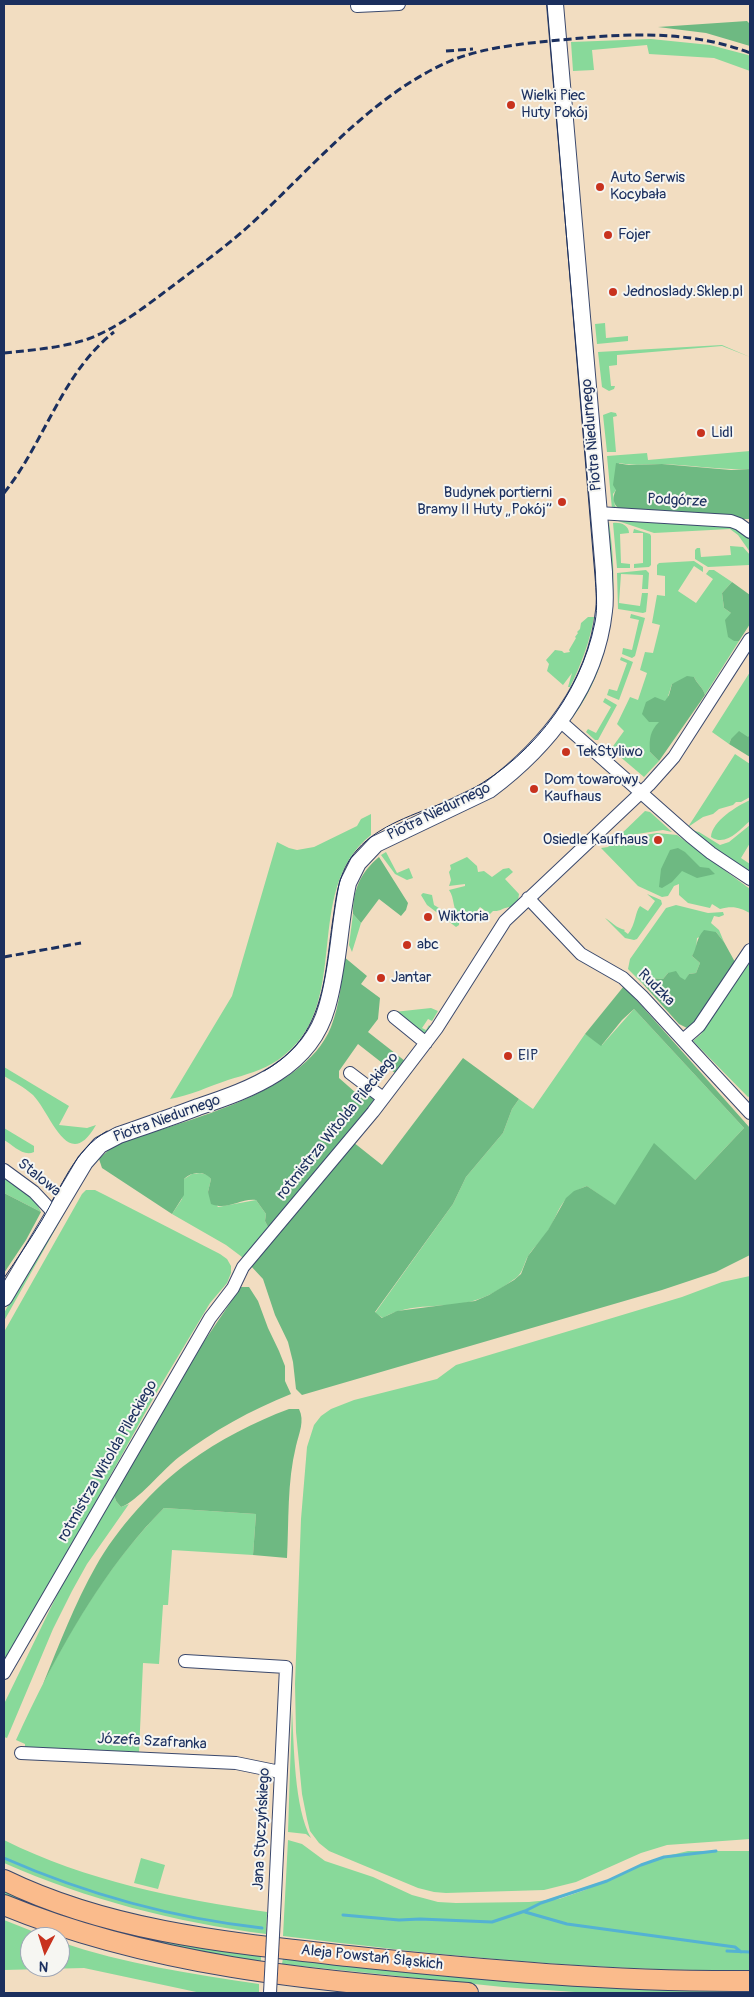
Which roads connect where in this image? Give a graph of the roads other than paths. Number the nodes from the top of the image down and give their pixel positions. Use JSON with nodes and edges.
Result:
{"nodes":[{"id":1,"x":399,"y":4,"type":"edge"},
{"id":2,"x":555,"y":4,"type":"edge"},
{"id":3,"x":357,"y":6,"type":"dead end"},
{"id":4,"x":598,"y":513,"type":"junction"},
{"id":5,"x":750,"y":532,"type":"edge"},
{"id":6,"x":750,"y":639,"type":"edge"},
{"id":7,"x":560,"y":721,"type":"junction"},
{"id":8,"x":640,"y":793,"type":"junction"},
{"id":9,"x":750,"y":879,"type":"edge"},
{"id":10,"x":528,"y":898,"type":"junction"},
{"id":11,"x":750,"y":950,"type":"edge"},
{"id":12,"x":394,"y":1017,"type":"dead end"},
{"id":13,"x":683,"y":1040,"type":"junction"},
{"id":14,"x":426,"y":1043,"type":"junction"},
{"id":15,"x":350,"y":1072,"type":"dead end"},
{"id":16,"x":383,"y":1098,"type":"junction"},
{"id":17,"x":750,"y":1114,"type":"edge"},
{"id":18,"x":4,"y":1170,"type":"edge"},
{"id":19,"x":55,"y":1212,"type":"junction"},
{"id":20,"x":4,"y":1298,"type":"edge"},
{"id":21,"x":185,"y":1661,"type":"dead end"},
{"id":22,"x":4,"y":1674,"type":"edge"},
{"id":23,"x":22,"y":1753,"type":"dead end"},
{"id":24,"x":280,"y":1772,"type":"junction"},
{"id":25,"x":4,"y":1880,"type":"edge"},
{"id":26,"x":4,"y":1905,"type":"edge"},
{"id":27,"x":750,"y":1981,"type":"edge"},
{"id":28,"x":270,"y":1993,"type":"edge"},
{"id":29,"x":468,"y":1993,"type":"edge"}],
"edges":[{"from":1,"to":3,"type":"street"},
{"from":2,"to":4,"type":"street","name":"Piotra Niedurnego"},
{"from":4,"to":5,"type":"street","name":"Podgórze"},
{"from":4,"to":7,"type":"street","name":"Piotra Niedurnego"},
{"from":6,"to":8,"type":"street","name":"rotmistrza Witolda Pileckiego"},
{"from":7,"to":8,"type":"street"},
{"from":7,"to":19,"type":"street","name":"Piotra Niedurnego"},
{"from":8,"to":9,"type":"street"},
{"from":8,"to":10,"type":"street","name":"rotmistrza Witolda Pileckiego"},
{"from":10,"to":13,"type":"street","name":"Rudzka"},
{"from":10,"to":14,"type":"street","name":"rotmistrza Witolda Pileckiego"},
{"from":11,"to":13,"type":"street"},
{"from":12,"to":14,"type":"street"},
{"from":13,"to":17,"type":"street","name":"Rudzka"},
{"from":14,"to":16,"type":"street","name":"rotmistrza Witolda Pileckiego"},
{"from":15,"to":16,"type":"street"},
{"from":16,"to":22,"type":"street","name":"rotmistrza Witolda Pileckiego"},
{"from":18,"to":19,"type":"street","name":"Stalowa"},
{"from":19,"to":20,"type":"street","name":"Piotra Niedurnego"},
{"from":21,"to":24,"type":"street","name":"Jana Styczyńskiego"},
{"from":23,"to":24,"type":"street","name":"Józefa Szafranka"},
{"from":24,"to":28,"type":"street","name":"Jana Styczyńskiego","bridge":true},
{"from":25,"to":27,"type":"main road","name":"Aleja Powstań Śląskich"},
{"from":26,"to":29,"type":"main road","name":"Aleja Powstań Śląskich"}]}
